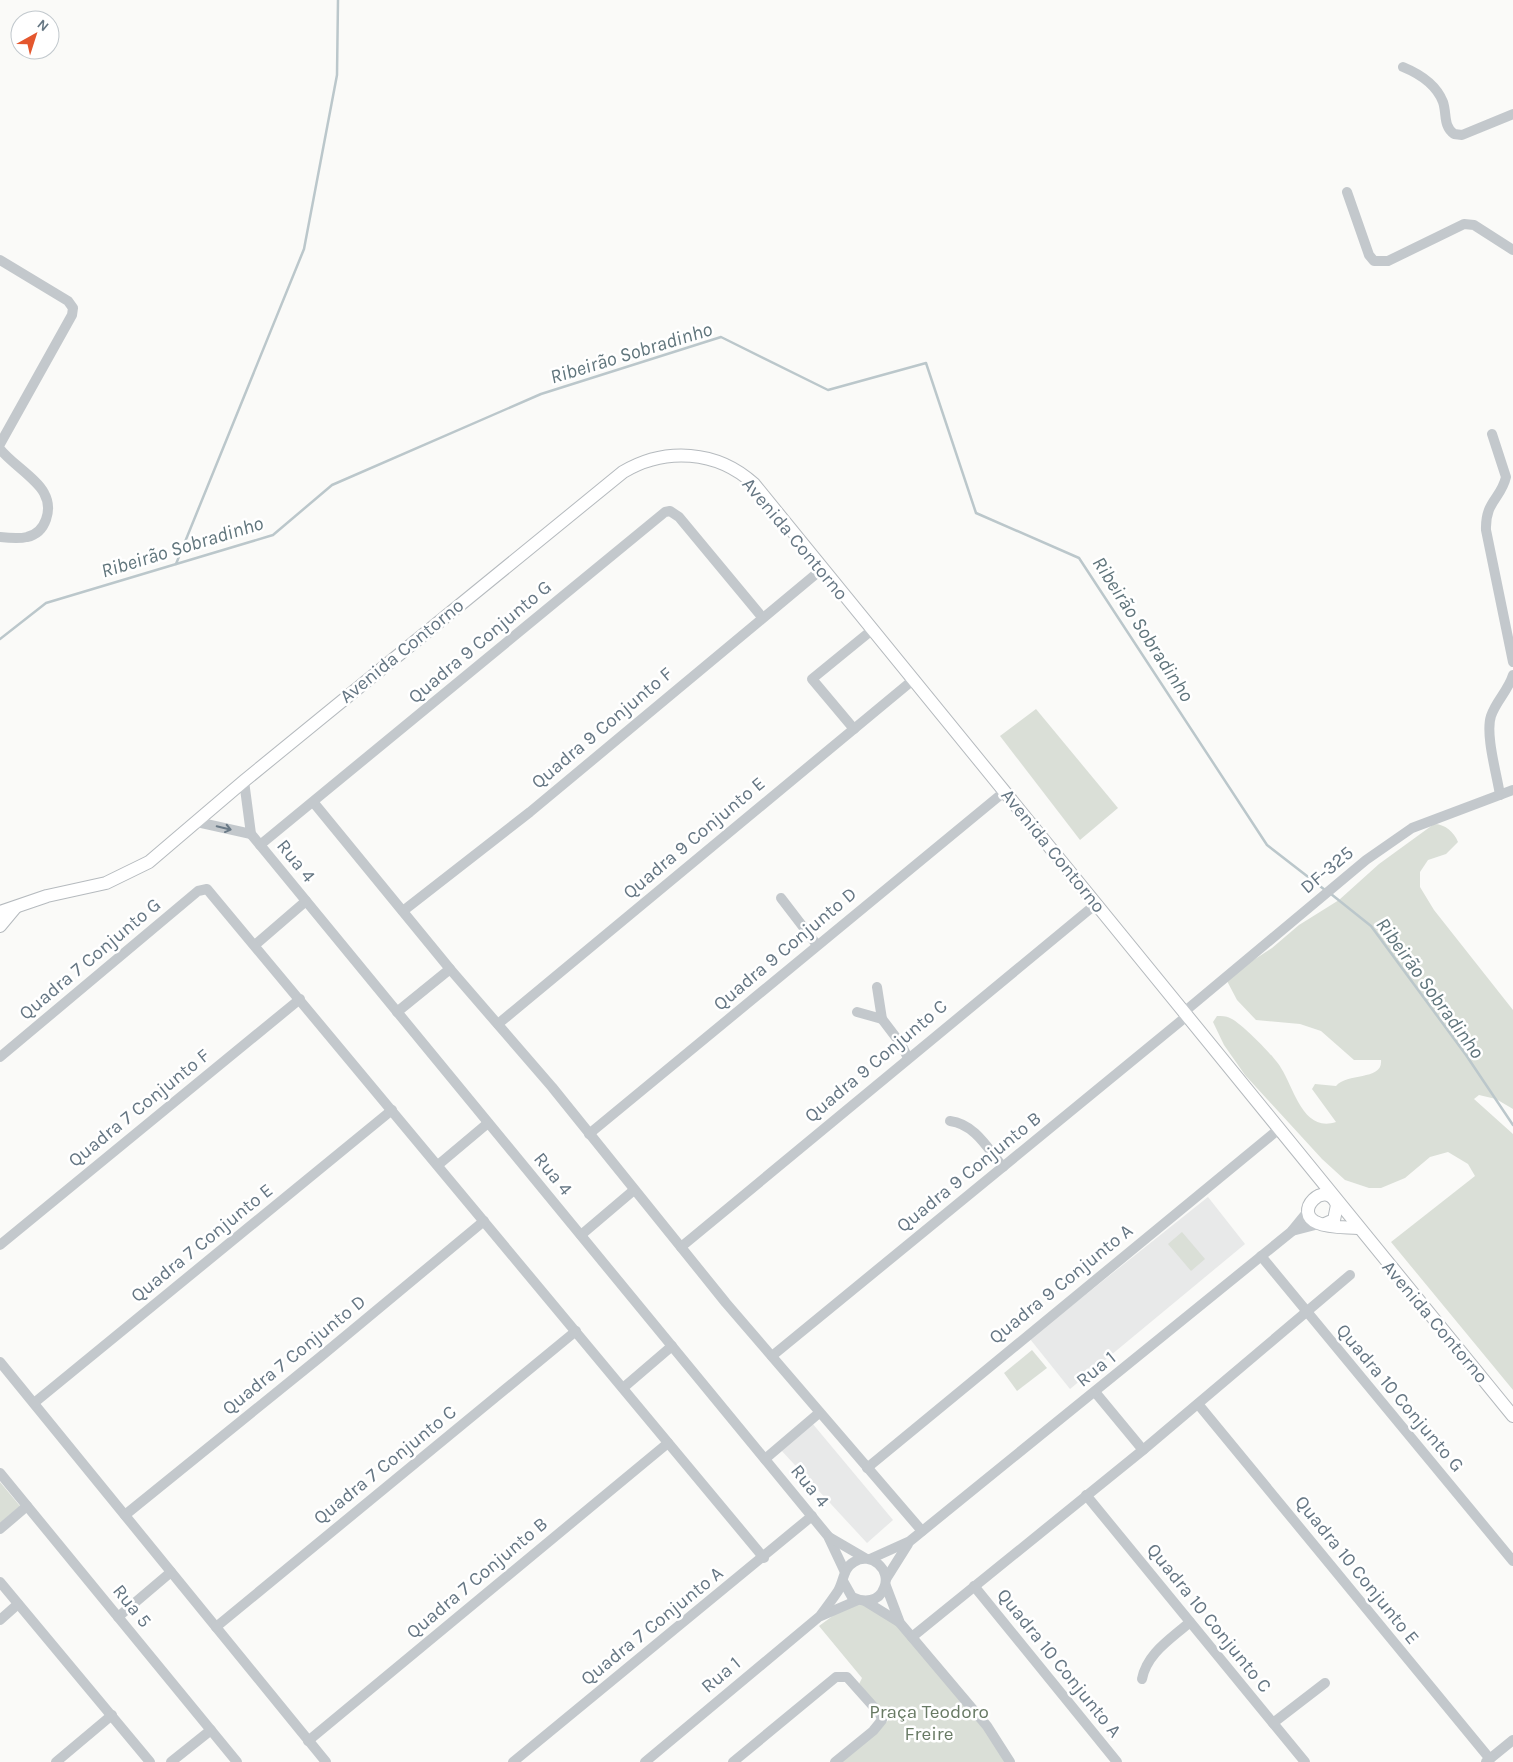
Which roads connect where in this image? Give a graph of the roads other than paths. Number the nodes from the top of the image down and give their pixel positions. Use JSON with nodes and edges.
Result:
{"nodes":[{"id":1,"x":1403,"y":66,"type":"dead end"},
{"id":2,"x":1513,"y":114,"type":"edge"},
{"id":3,"x":1347,"y":192,"type":"dead end"},
{"id":4,"x":1513,"y":250,"type":"edge"},
{"id":5,"x":0,"y":260,"type":"edge"},
{"id":6,"x":1492,"y":434,"type":"dead end"},
{"id":7,"x":0,"y":444,"type":"edge"},
{"id":8,"x":0,"y":449,"type":"edge"},
{"id":9,"x":0,"y":538,"type":"edge"},
{"id":10,"x":822,"y":569,"type":"junction"},
{"id":11,"x":762,"y":617,"type":"junction"},
{"id":12,"x":872,"y":630,"type":"junction"},
{"id":13,"x":1513,"y":662,"type":"edge"},
{"id":14,"x":1513,"y":675,"type":"edge"},
{"id":15,"x":913,"y":680,"type":"junction"},
{"id":16,"x":854,"y":729,"type":"junction"},
{"id":17,"x":244,"y":781,"type":"junction"},
{"id":18,"x":1513,"y":790,"type":"edge"},
{"id":19,"x":1004,"y":792,"type":"junction"},
{"id":20,"x":1500,"y":795,"type":"junction"},
{"id":21,"x":314,"y":803,"type":"junction"},
{"id":22,"x":197,"y":822,"type":"junction"},
{"id":23,"x":251,"y":834,"type":"junction"},
{"id":24,"x":260,"y":845,"type":"junction"},
{"id":25,"x":781,"y":898,"type":"dead end"},
{"id":26,"x":306,"y":901,"type":"junction"},
{"id":27,"x":1096,"y":904,"type":"junction"},
{"id":28,"x":16,"y":906,"type":"junction"},
{"id":29,"x":404,"y":911,"type":"junction"},
{"id":30,"x":0,"y":912,"type":"edge"},
{"id":31,"x":0,"y":926,"type":"edge"},
{"id":32,"x":254,"y":945,"type":"junction"},
{"id":33,"x":817,"y":945,"type":"junction"},
{"id":34,"x":450,"y":969,"type":"junction"},
{"id":35,"x":877,"y":987,"type":"dead end"},
{"id":36,"x":300,"y":999,"type":"junction"},
{"id":37,"x":397,"y":1012,"type":"junction"},
{"id":38,"x":857,"y":1012,"type":"dead end"},
{"id":39,"x":1186,"y":1014,"type":"junction"},
{"id":40,"x":882,"y":1019,"type":"junction"},
{"id":41,"x":498,"y":1024,"type":"junction"},
{"id":42,"x":0,"y":1057,"type":"edge"},
{"id":43,"x":908,"y":1058,"type":"junction"},
{"id":44,"x":392,"y":1110,"type":"junction"},
{"id":45,"x":950,"y":1121,"type":"dead end"},
{"id":46,"x":488,"y":1123,"type":"junction"},
{"id":47,"x":1279,"y":1129,"type":"junction"},
{"id":48,"x":589,"y":1134,"type":"junction"},
{"id":49,"x":438,"y":1165,"type":"junction"},
{"id":50,"x":1003,"y":1167,"type":"junction"},
{"id":51,"x":1311,"y":1170,"type":"junction"},
{"id":52,"x":634,"y":1190,"type":"junction"},
{"id":53,"x":1336,"y":1200,"type":"junction"},
{"id":54,"x":1310,"y":1205,"type":"junction"},
{"id":55,"x":484,"y":1221,"type":"junction"},
{"id":56,"x":1322,"y":1224,"type":"junction"},
{"id":57,"x":1358,"y":1228,"type":"junction"},
{"id":58,"x":1291,"y":1232,"type":"junction"},
{"id":59,"x":581,"y":1235,"type":"junction"},
{"id":60,"x":0,"y":1245,"type":"edge"},
{"id":61,"x":681,"y":1247,"type":"junction"},
{"id":62,"x":1261,"y":1256,"type":"junction"},
{"id":63,"x":1350,"y":1275,"type":"dead end"},
{"id":64,"x":1306,"y":1312,"type":"junction"},
{"id":65,"x":576,"y":1331,"type":"junction"},
{"id":66,"x":672,"y":1346,"type":"junction"},
{"id":67,"x":772,"y":1356,"type":"junction"},
{"id":68,"x":0,"y":1362,"type":"edge"},
{"id":69,"x":623,"y":1388,"type":"junction"},
{"id":70,"x":1095,"y":1392,"type":"junction"},
{"id":71,"x":34,"y":1403,"type":"junction"},
{"id":72,"x":1198,"y":1404,"type":"junction"},
{"id":73,"x":819,"y":1413,"type":"junction"},
{"id":74,"x":1513,"y":1416,"type":"edge"},
{"id":75,"x":668,"y":1442,"type":"junction"},
{"id":76,"x":1142,"y":1450,"type":"junction"},
{"id":77,"x":765,"y":1459,"type":"junction"},
{"id":78,"x":867,"y":1468,"type":"junction"},
{"id":79,"x":0,"y":1473,"type":"edge"},
{"id":80,"x":1086,"y":1495,"type":"junction"},
{"id":81,"x":27,"y":1506,"type":"junction"},
{"id":82,"x":125,"y":1515,"type":"junction"},
{"id":83,"x":812,"y":1516,"type":"junction"},
{"id":84,"x":0,"y":1529,"type":"edge"},
{"id":85,"x":922,"y":1531,"type":"junction"},
{"id":86,"x":828,"y":1536,"type":"junction"},
{"id":87,"x":910,"y":1541,"type":"junction"},
{"id":88,"x":764,"y":1558,"type":"junction"},
{"id":89,"x":867,"y":1559,"type":"junction"},
{"id":90,"x":1513,"y":1561,"type":"edge"},
{"id":91,"x":171,"y":1572,"type":"junction"},
{"id":92,"x":844,"y":1577,"type":"junction"},
{"id":93,"x":0,"y":1582,"type":"edge"},
{"id":94,"x":886,"y":1582,"type":"junction"},
{"id":95,"x":974,"y":1586,"type":"junction"},
{"id":96,"x":861,"y":1601,"type":"junction"},
{"id":97,"x":18,"y":1604,"type":"junction"},
{"id":98,"x":820,"y":1616,"type":"junction"},
{"id":99,"x":118,"y":1617,"type":"junction"},
{"id":100,"x":0,"y":1620,"type":"edge"},
{"id":101,"x":1190,"y":1622,"type":"junction"},
{"id":102,"x":900,"y":1623,"type":"junction"},
{"id":103,"x":216,"y":1627,"type":"junction"},
{"id":104,"x":912,"y":1637,"type":"junction"},
{"id":105,"x":1142,"y":1679,"type":"dead end"},
{"id":106,"x":1325,"y":1683,"type":"dead end"},
{"id":107,"x":112,"y":1715,"type":"junction"},
{"id":108,"x":1273,"y":1724,"type":"junction"},
{"id":109,"x":211,"y":1730,"type":"junction"},
{"id":110,"x":1513,"y":1740,"type":"edge"},
{"id":111,"x":308,"y":1741,"type":"junction"},
{"id":112,"x":1000,"y":1744,"type":"junction"},
{"id":113,"x":1488,"y":1760,"type":"edge"},
{"id":114,"x":56,"y":1762,"type":"edge"},
{"id":115,"x":150,"y":1762,"type":"edge"},
{"id":116,"x":171,"y":1762,"type":"edge"},
{"id":117,"x":237,"y":1762,"type":"edge"},
{"id":118,"x":326,"y":1762,"type":"edge"},
{"id":119,"x":513,"y":1762,"type":"edge"},
{"id":120,"x":646,"y":1762,"type":"edge"},
{"id":121,"x":734,"y":1762,"type":"edge"},
{"id":122,"x":835,"y":1762,"type":"edge"},
{"id":123,"x":1010,"y":1762,"type":"edge"},
{"id":124,"x":1019,"y":1762,"type":"edge"},
{"id":125,"x":1117,"y":1762,"type":"edge"},
{"id":126,"x":1305,"y":1762,"type":"edge"}],
"edges":[{"from":1,"to":2,"type":"street"},
{"from":3,"to":4,"type":"street"},
{"from":5,"to":7,"type":"street"},
{"from":6,"to":13,"type":"street"},
{"from":8,"to":9,"type":"street"},
{"from":10,"to":11,"type":"street","name":"Quadra 9 Conjunto F"},
{"from":10,"to":12,"type":"main road","name":"Avenida Contorno"},
{"from":10,"to":17,"type":"main road","name":"Avenida Contorno"},
{"from":11,"to":21,"type":"street","name":"Quadra 9 Conjunto G"},
{"from":11,"to":29,"type":"street","name":"Quadra 9 Conjunto F"},
{"from":12,"to":15,"type":"main road","name":"Avenida Contorno"},
{"from":12,"to":16,"type":"street"},
{"from":14,"to":20,"type":"street"},
{"from":15,"to":16,"type":"street","name":"Quadra 9 Conjunto E"},
{"from":15,"to":19,"type":"main road","name":"Avenida Contorno"},
{"from":16,"to":41,"type":"street","name":"Quadra 9 Conjunto E"},
{"from":17,"to":22,"type":"main road","name":"Avenida Contorno"},
{"from":17,"to":23,"type":"street","name":"Rua 4"},
{"from":18,"to":20,"type":"street","name":"DF-325"},
{"from":19,"to":27,"type":"main road","name":"Avenida Contorno"},
{"from":19,"to":33,"type":"street","name":"Quadra 9 Conjunto D"},
{"from":20,"to":39,"type":"street","name":"DF-325"},
{"from":21,"to":24,"type":"street","name":"Quadra 9 Conjunto G"},
{"from":21,"to":29,"type":"street"},
{"from":22,"to":23,"type":"street","name":"Rua 4","one_way":true},
{"from":22,"to":28,"type":"main road","name":"Avenida Contorno"},
{"from":23,"to":24,"type":"street","name":"Rua 4"},
{"from":24,"to":26,"type":"street","name":"Rua 4"},
{"from":25,"to":33,"type":"street"},
{"from":26,"to":32,"type":"street"},
{"from":26,"to":37,"type":"street","name":"Rua 4"},
{"from":27,"to":39,"type":"main road","name":"Avenida Contorno"},
{"from":27,"to":43,"type":"street","name":"Quadra 9 Conjunto C"},
{"from":28,"to":30,"type":"main road","name":"Avenida Contorno"},
{"from":28,"to":31,"type":"main road"},
{"from":29,"to":34,"type":"street"},
{"from":32,"to":36,"type":"street"},
{"from":32,"to":42,"type":"street","name":"Quadra 7 Conjunto G"},
{"from":33,"to":48,"type":"street","name":"Quadra 9 Conjunto D"},
{"from":34,"to":37,"type":"street"},
{"from":34,"to":41,"type":"street"},
{"from":35,"to":40,"type":"street"},
{"from":36,"to":44,"type":"street"},
{"from":36,"to":60,"type":"street","name":"Quadra 7 Conjunto F"},
{"from":37,"to":46,"type":"street","name":"Rua 4"},
{"from":38,"to":40,"type":"street"},
{"from":39,"to":47,"type":"main road","name":"Avenida Contorno"},
{"from":39,"to":50,"type":"street","name":"Quadra 9 Conjunto B"},
{"from":40,"to":43,"type":"street"},
{"from":41,"to":48,"type":"street"},
{"from":43,"to":61,"type":"street","name":"Quadra 9 Conjunto C"},
{"from":44,"to":49,"type":"street"},
{"from":44,"to":71,"type":"street","name":"Quadra 7 Conjunto E"},
{"from":45,"to":50,"type":"street"},
{"from":46,"to":49,"type":"street"},
{"from":46,"to":59,"type":"street","name":"Rua 4"},
{"from":47,"to":51,"type":"main road","name":"Avenida Contorno"},
{"from":47,"to":78,"type":"street","name":"Quadra 9 Conjunto A"},
{"from":48,"to":52,"type":"street"},
{"from":49,"to":55,"type":"street"},
{"from":50,"to":67,"type":"street","name":"Quadra 9 Conjunto B"},
{"from":51,"to":53,"type":"main road","name":"Avenida Contorno"},
{"from":51,"to":54,"type":"main road"},
{"from":52,"to":59,"type":"street"},
{"from":52,"to":61,"type":"street"},
{"from":53,"to":54,"type":"main road"},
{"from":53,"to":56,"type":"main road"},
{"from":53,"to":57,"type":"main road","name":"Avenida Contorno"},
{"from":54,"to":56,"type":"main road"},
{"from":54,"to":58,"type":"street","name":"Rua 1"},
{"from":55,"to":65,"type":"street"},
{"from":55,"to":82,"type":"street","name":"Quadra 7 Conjunto D"},
{"from":56,"to":57,"type":"main road"},
{"from":56,"to":58,"type":"street","name":"Rua 1"},
{"from":57,"to":74,"type":"main road","name":"Avenida Contorno"},
{"from":58,"to":62,"type":"street","name":"Rua 1"},
{"from":59,"to":66,"type":"street","name":"Rua 4"},
{"from":61,"to":67,"type":"street"},
{"from":62,"to":64,"type":"street","name":"Quadra 10 Conjunto G"},
{"from":62,"to":70,"type":"street","name":"Rua 1"},
{"from":63,"to":64,"type":"street"},
{"from":64,"to":72,"type":"street"},
{"from":64,"to":90,"type":"street","name":"Quadra 10 Conjunto G"},
{"from":65,"to":69,"type":"street"},
{"from":65,"to":103,"type":"street","name":"Quadra 7 Conjunto C"},
{"from":66,"to":69,"type":"street"},
{"from":66,"to":77,"type":"street","name":"Rua 4"},
{"from":67,"to":73,"type":"street"},
{"from":68,"to":71,"type":"street"},
{"from":69,"to":75,"type":"street"},
{"from":70,"to":76,"type":"street"},
{"from":70,"to":85,"type":"street","name":"Rua 1"},
{"from":71,"to":82,"type":"street"},
{"from":72,"to":76,"type":"street"},
{"from":72,"to":113,"type":"street","name":"Quadra 10 Conjunto E"},
{"from":73,"to":77,"type":"street"},
{"from":73,"to":78,"type":"street"},
{"from":75,"to":88,"type":"street"},
{"from":75,"to":111,"type":"street","name":"Quadra 7 Conjunto B"},
{"from":76,"to":80,"type":"street"},
{"from":77,"to":83,"type":"street","name":"Rua 4"},
{"from":78,"to":85,"type":"street"},
{"from":79,"to":81,"type":"street","name":"Rua 5"},
{"from":80,"to":95,"type":"street"},
{"from":80,"to":101,"type":"street","name":"Quadra 10 Conjunto C"},
{"from":81,"to":84,"type":"street"},
{"from":81,"to":99,"type":"street","name":"Rua 5"},
{"from":82,"to":91,"type":"street"},
{"from":83,"to":86,"type":"street","name":"Rua 4"},
{"from":83,"to":88,"type":"street","name":"Quadra 7 Conjunto A"},
{"from":85,"to":87,"type":"street","name":"Rua 1"},
{"from":86,"to":89,"type":"street"},
{"from":86,"to":92,"type":"street"},
{"from":87,"to":89,"type":"street"},
{"from":87,"to":94,"type":"street"},
{"from":88,"to":119,"type":"street","name":"Quadra 7 Conjunto A"},
{"from":89,"to":92,"type":"street"},
{"from":89,"to":94,"type":"street"},
{"from":91,"to":99,"type":"street"},
{"from":91,"to":103,"type":"street"},
{"from":92,"to":96,"type":"street"},
{"from":92,"to":98,"type":"street"},
{"from":93,"to":97,"type":"street"},
{"from":94,"to":96,"type":"street"},
{"from":94,"to":102,"type":"street"},
{"from":95,"to":104,"type":"street"},
{"from":95,"to":125,"type":"street","name":"Quadra 10 Conjunto A"},
{"from":96,"to":98,"type":"street"},
{"from":96,"to":102,"type":"street"},
{"from":97,"to":100,"type":"street"},
{"from":97,"to":107,"type":"street"},
{"from":98,"to":120,"type":"street","name":"Rua 1"},
{"from":99,"to":109,"type":"street","name":"Rua 5"},
{"from":101,"to":105,"type":"street"},
{"from":101,"to":108,"type":"street","name":"Quadra 10 Conjunto C"},
{"from":102,"to":104,"type":"street"},
{"from":103,"to":111,"type":"street"},
{"from":104,"to":112,"type":"street"},
{"from":106,"to":108,"type":"street"},
{"from":107,"to":114,"type":"street"},
{"from":107,"to":115,"type":"street"},
{"from":108,"to":126,"type":"street","name":"Quadra 10 Conjunto C"},
{"from":109,"to":116,"type":"street"},
{"from":109,"to":117,"type":"street","name":"Rua 5"},
{"from":110,"to":113,"type":"street"},
{"from":111,"to":118,"type":"street"},
{"from":112,"to":123,"type":"street"},
{"from":112,"to":124,"type":"street"},
{"from":121,"to":122,"type":"street"}]}
